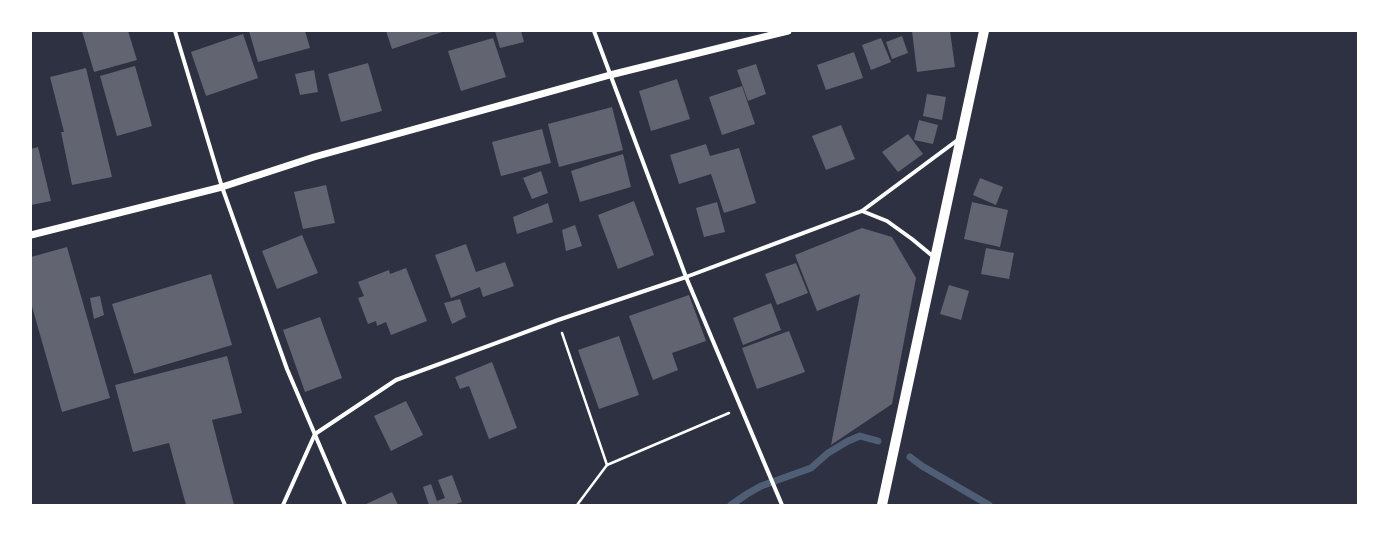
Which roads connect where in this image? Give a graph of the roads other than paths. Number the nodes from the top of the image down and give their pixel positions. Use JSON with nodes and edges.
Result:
{"nodes":[{"id":1,"x":175,"y":31,"type":"edge"},
{"id":2,"x":594,"y":31,"type":"edge"},
{"id":3,"x":788,"y":31,"type":"edge"},
{"id":4,"x":984,"y":31,"type":"edge"},
{"id":5,"x":610,"y":76,"type":"junction"},
{"id":6,"x":960,"y":139,"type":"junction"},
{"id":7,"x":222,"y":187,"type":"junction"},
{"id":8,"x":862,"y":211,"type":"junction"},
{"id":9,"x":31,"y":234,"type":"edge"},
{"id":10,"x":935,"y":258,"type":"junction"},
{"id":11,"x":686,"y":277,"type":"junction"},
{"id":12,"x":315,"y":434,"type":"junction"},
{"id":13,"x":283,"y":505,"type":"edge"},
{"id":14,"x":345,"y":505,"type":"edge"},
{"id":15,"x":782,"y":505,"type":"edge"},
{"id":16,"x":882,"y":505,"type":"edge"}],
"edges":[{"from":1,"to":7,"type":"street"},
{"from":2,"to":5,"type":"street"},
{"from":3,"to":5,"type":"street"},
{"from":4,"to":6,"type":"main road"},
{"from":5,"to":7,"type":"street"},
{"from":5,"to":11,"type":"street"},
{"from":6,"to":8,"type":"street"},
{"from":6,"to":10,"type":"main road"},
{"from":7,"to":9,"type":"street"},
{"from":7,"to":12,"type":"street"},
{"from":8,"to":10,"type":"street"},
{"from":8,"to":11,"type":"street"},
{"from":10,"to":16,"type":"main road"},
{"from":11,"to":12,"type":"street"},
{"from":11,"to":15,"type":"street"},
{"from":12,"to":13,"type":"street"},
{"from":12,"to":14,"type":"street"}]}
